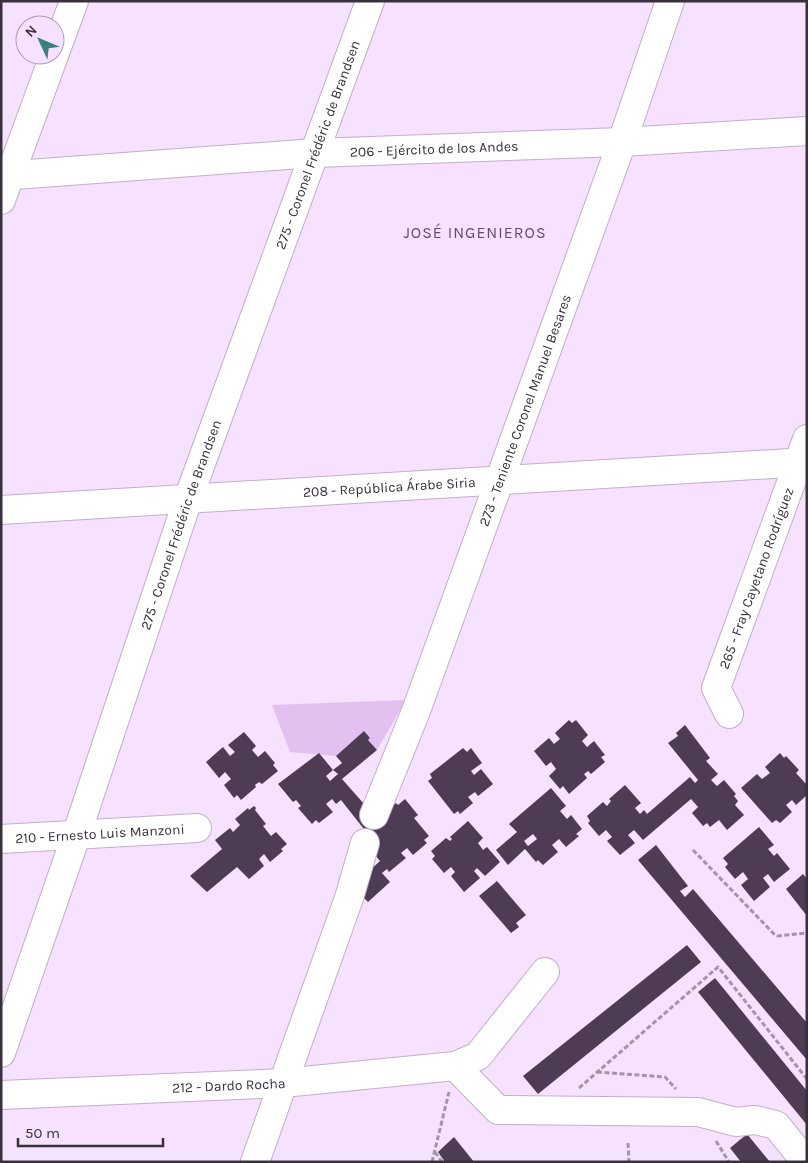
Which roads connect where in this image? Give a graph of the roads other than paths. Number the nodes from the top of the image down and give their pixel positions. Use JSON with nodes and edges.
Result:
{"nodes":[{"id":1,"x":74,"y":1,"type":"edge"},
{"id":2,"x":370,"y":1,"type":"edge"},
{"id":3,"x":670,"y":1,"type":"edge"},
{"id":4,"x":807,"y":131,"type":"edge"},
{"id":5,"x":622,"y":142,"type":"junction"},
{"id":6,"x":315,"y":153,"type":"junction"},
{"id":7,"x":4,"y":184,"type":"edge"},
{"id":8,"x":804,"y":455,"type":"edge"},
{"id":9,"x":498,"y":482,"type":"junction"},
{"id":10,"x":188,"y":499,"type":"junction"},
{"id":11,"x":1,"y":510,"type":"edge"},
{"id":12,"x":729,"y":714,"type":"dead end"},
{"id":13,"x":374,"y":815,"type":"dead end"},
{"id":14,"x":197,"y":828,"type":"dead end"},
{"id":15,"x":78,"y":833,"type":"junction"},
{"id":16,"x":1,"y":839,"type":"edge"},
{"id":17,"x":365,"y":843,"type":"dead end"},
{"id":18,"x":545,"y":972,"type":"dead end"},
{"id":19,"x":1,"y":1053,"type":"edge"},
{"id":20,"x":455,"y":1066,"type":"junction"},
{"id":21,"x":283,"y":1083,"type":"junction"},
{"id":22,"x":1,"y":1094,"type":"edge"},
{"id":23,"x":254,"y":1162,"type":"edge"},
{"id":24,"x":806,"y":1162,"type":"edge"}],
"edges":[{"from":1,"to":7,"type":"street"},
{"from":2,"to":6,"type":"street","name":"275 - Coronel Frédéric de Brandsen"},
{"from":3,"to":5,"type":"street","name":"273 - Teniente Coronel Manuel Besares"},
{"from":4,"to":5,"type":"street","name":"206 - Ejército de los Andes"},
{"from":5,"to":6,"type":"street","name":"206 - Ejército de los Andes"},
{"from":5,"to":9,"type":"street","name":"273 - Teniente Coronel Manuel Besares"},
{"from":6,"to":7,"type":"street","name":"206 - Ejército de los Andes"},
{"from":6,"to":10,"type":"street","name":"275 - Coronel Frédéric de Brandsen"},
{"from":8,"to":9,"type":"street","name":"208 - República Árabe Siria"},
{"from":8,"to":12,"type":"street","name":"265 - Fray Cayetano Rodríguez"},
{"from":9,"to":10,"type":"street","name":"208 - República Árabe Siria"},
{"from":9,"to":13,"type":"street","name":"273 - Teniente Coronel Manuel Besares"},
{"from":10,"to":11,"type":"street","name":"208 - República Árabe Siria"},
{"from":10,"to":15,"type":"street","name":"275 - Coronel Frédéric de Brandsen"},
{"from":14,"to":15,"type":"street","name":"210 - Ernesto Luis Manzoni"},
{"from":15,"to":16,"type":"street","name":"210 - Ernesto Luis Manzoni"},
{"from":15,"to":19,"type":"street","name":"275 - Coronel Frédéric de Brandsen"},
{"from":17,"to":21,"type":"street"},
{"from":18,"to":20,"type":"street","name":"212 - Dardo Rocha"},
{"from":20,"to":21,"type":"street","name":"212 - Dardo Rocha"},
{"from":20,"to":24,"type":"street"},
{"from":21,"to":22,"type":"street","name":"212 - Dardo Rocha"},
{"from":21,"to":23,"type":"street"}]}
